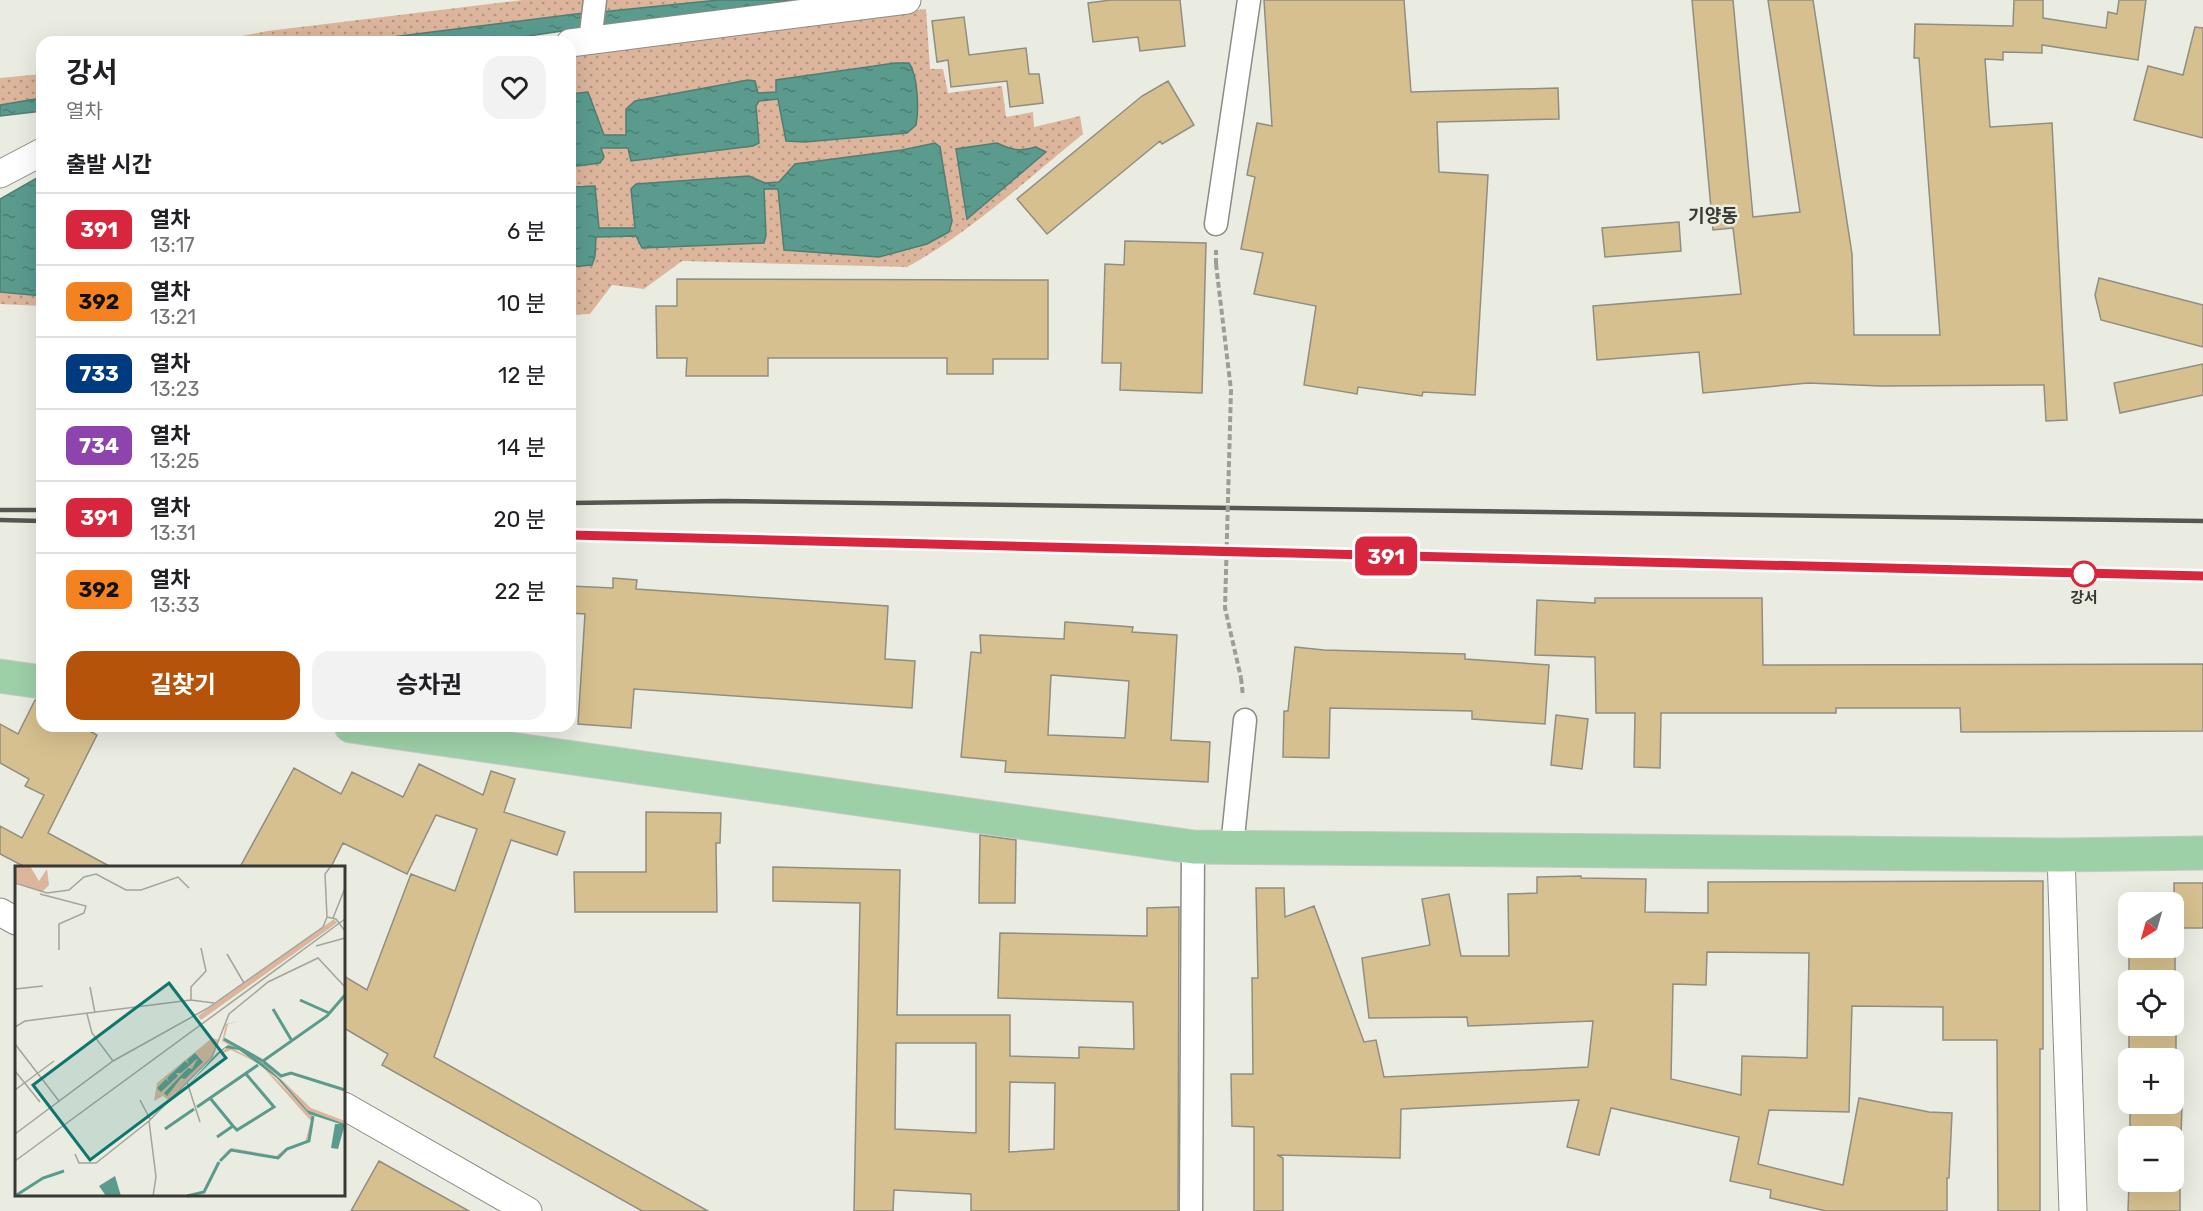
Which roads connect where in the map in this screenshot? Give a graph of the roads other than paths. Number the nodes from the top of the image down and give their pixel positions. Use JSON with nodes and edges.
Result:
{"nodes":[{"id":1,"x":906,"y":0,"type":"edge"},
{"id":2,"x":1249,"y":0,"type":"edge"},
{"id":3,"x":594,"y":3,"type":"edge"},
{"id":4,"x":580,"y":42,"type":"edge"},
{"id":5,"x":36,"y":155,"type":"edge"},
{"id":6,"x":0,"y":174,"type":"edge"},
{"id":7,"x":1216,"y":224,"type":"dead end"},
{"id":8,"x":0,"y":676,"type":"edge"},
{"id":9,"x":36,"y":681,"type":"edge"},
{"id":10,"x":1245,"y":720,"type":"dead end"},
{"id":11,"x":393,"y":732,"type":"edge"},
{"id":12,"x":1193,"y":847,"type":"junction"},
{"id":13,"x":1232,"y":847,"type":"junction"},
{"id":14,"x":2203,"y":853,"type":"edge"},
{"id":15,"x":2061,"y":855,"type":"junction"},
{"id":16,"x":0,"y":912,"type":"edge"},
{"id":17,"x":15,"y":920,"type":"edge"},
{"id":18,"x":345,"y":1107,"type":"edge"},
{"id":19,"x":528,"y":1211,"type":"edge"},
{"id":20,"x":1191,"y":1211,"type":"edge"},
{"id":21,"x":2073,"y":1211,"type":"edge"}],
"edges":[{"from":1,"to":4,"type":"street"},
{"from":2,"to":7,"type":"street"},
{"from":3,"to":4,"type":"street"},
{"from":5,"to":6,"type":"street"},
{"from":8,"to":9,"type":"main road"},
{"from":10,"to":13,"type":"street"},
{"from":11,"to":12,"type":"main road"},
{"from":12,"to":13,"type":"main road"},
{"from":12,"to":20,"type":"street"},
{"from":13,"to":15,"type":"main road"},
{"from":14,"to":15,"type":"main road"},
{"from":15,"to":21,"type":"street"},
{"from":16,"to":17,"type":"street"},
{"from":18,"to":19,"type":"street"}]}
